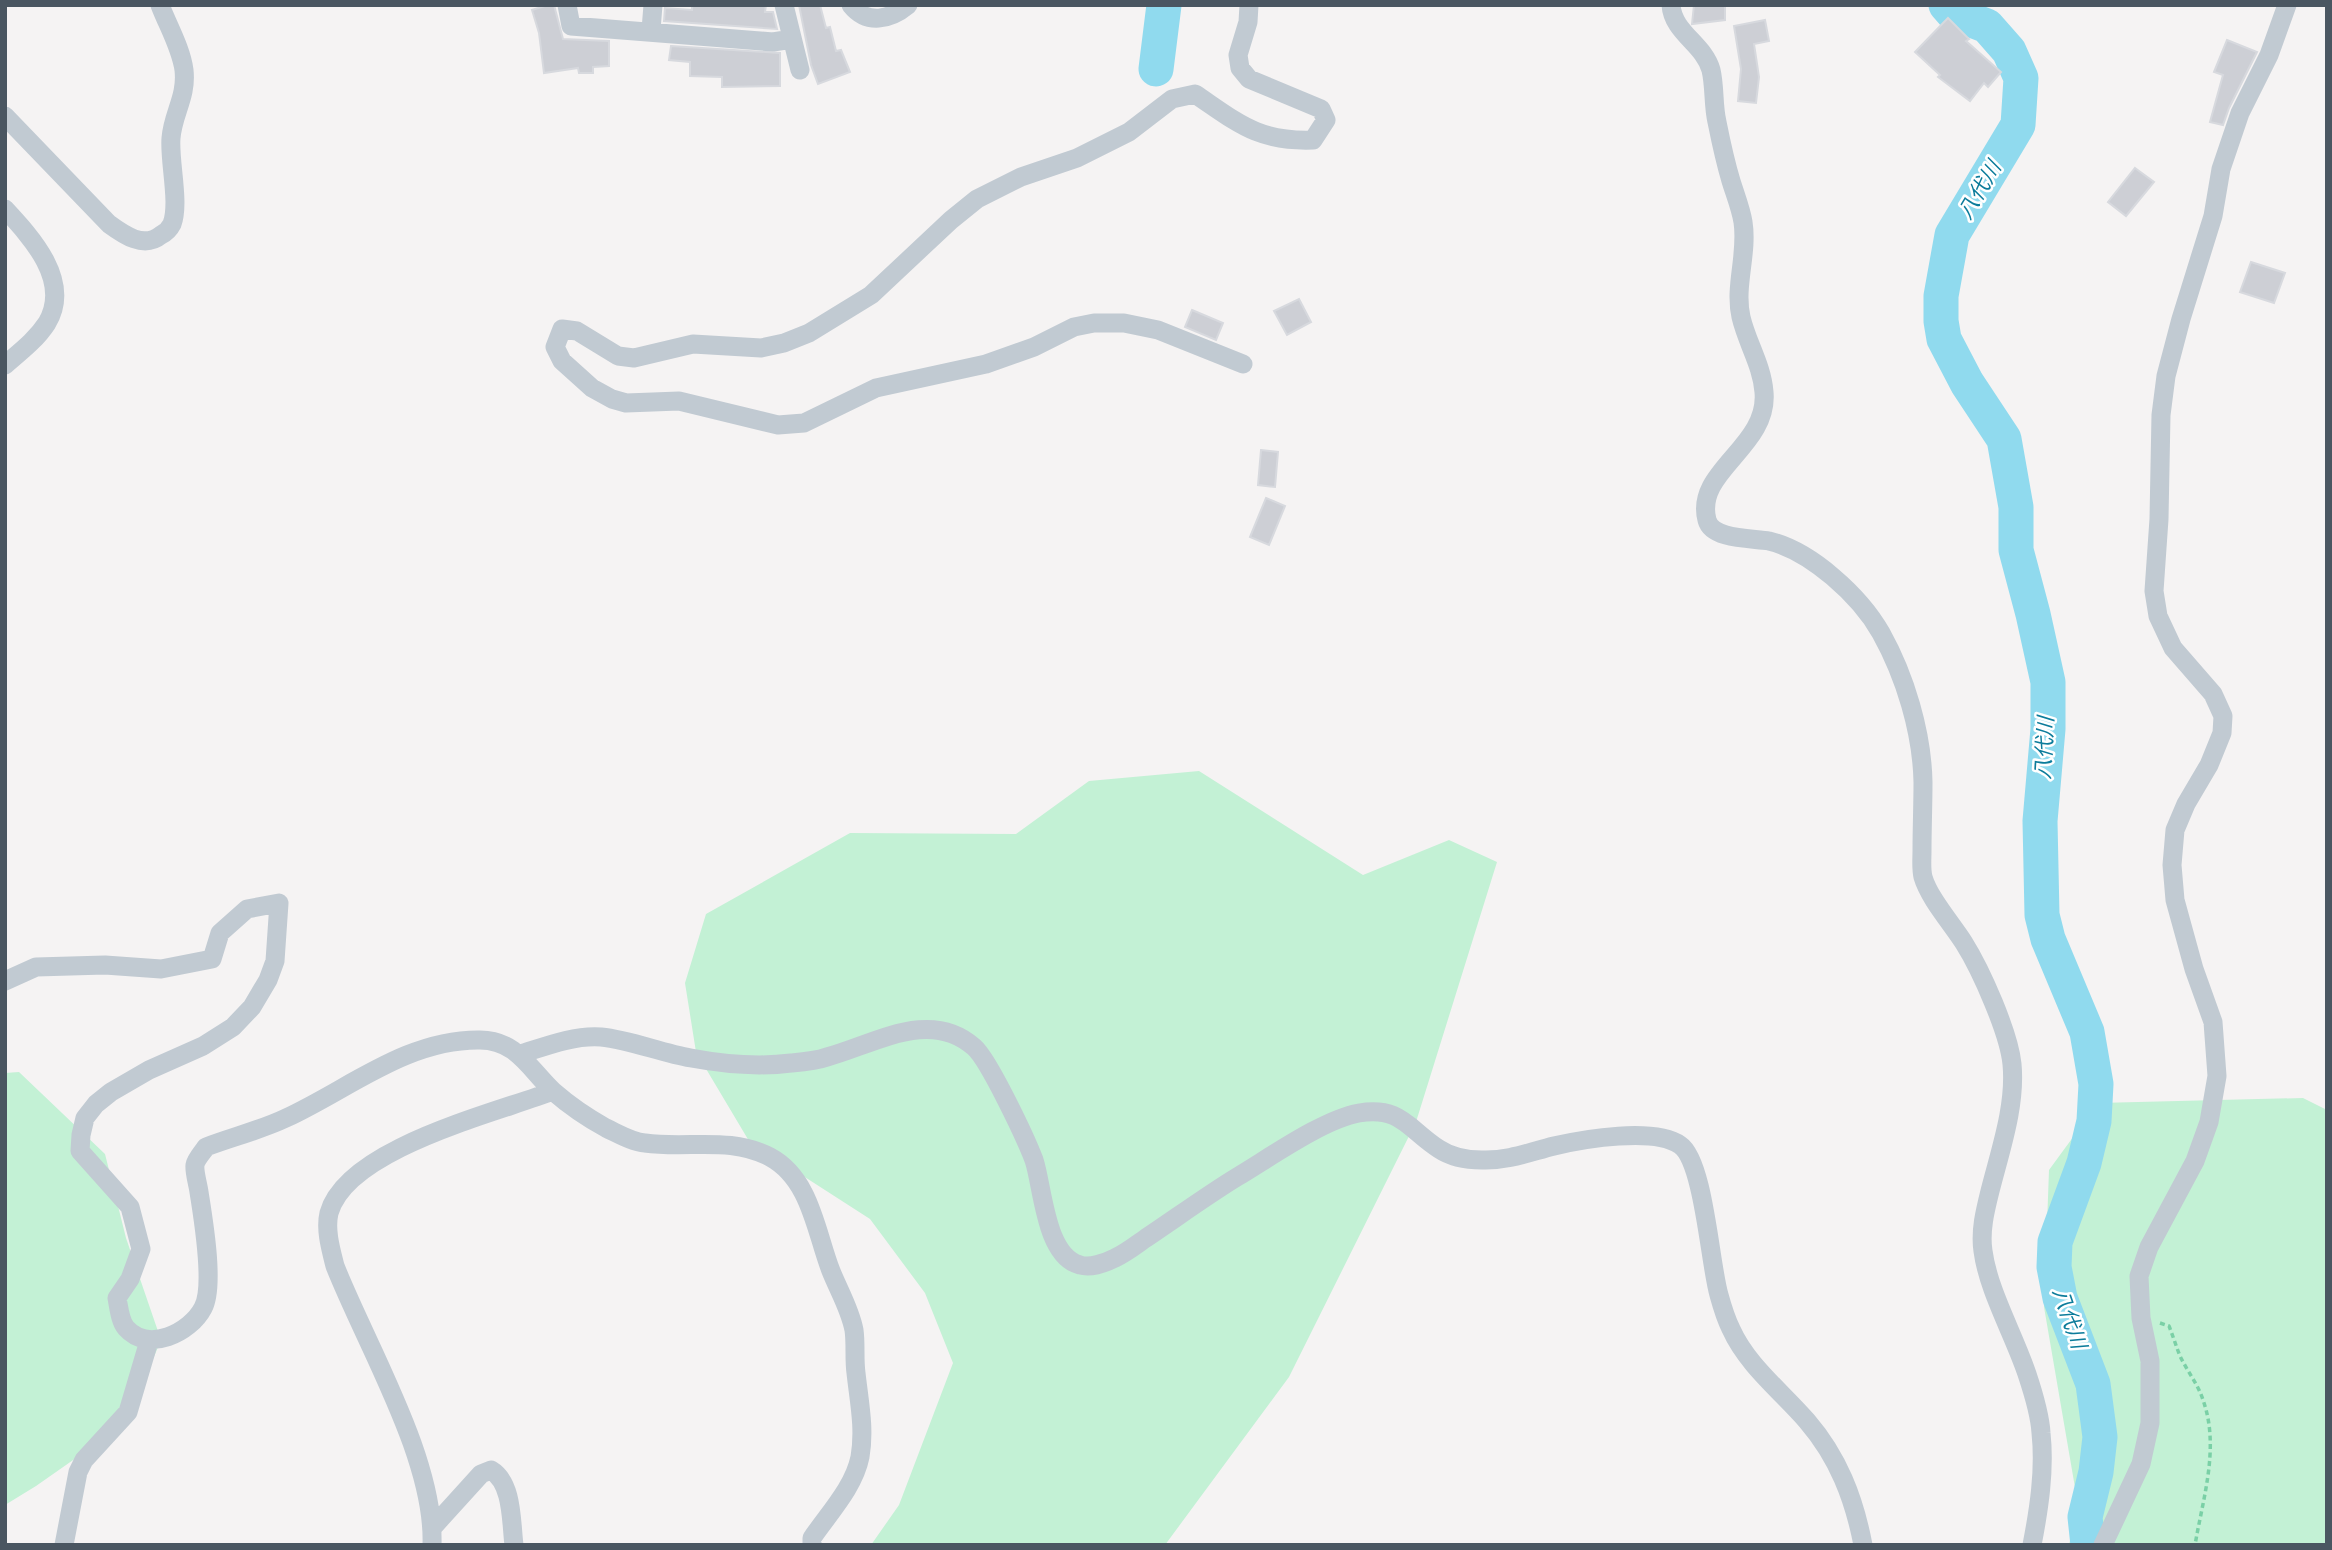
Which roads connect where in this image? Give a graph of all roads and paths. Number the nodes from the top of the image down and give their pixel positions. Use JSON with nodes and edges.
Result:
{"nodes":[{"id":1,"x":160,"y":5,"type":"edge"},
{"id":2,"x":567,"y":5,"type":"edge"},
{"id":3,"x":653,"y":5,"type":"edge"},
{"id":4,"x":785,"y":5,"type":"edge"},
{"id":5,"x":851,"y":5,"type":"edge"},
{"id":6,"x":908,"y":5,"type":"edge"},
{"id":7,"x":1249,"y":5,"type":"edge"},
{"id":8,"x":1671,"y":5,"type":"edge"},
{"id":9,"x":2287,"y":5,"type":"edge"},
{"id":10,"x":650,"y":30,"type":"junction"},
{"id":11,"x":792,"y":39,"type":"junction"},
{"id":12,"x":800,"y":70,"type":"dead end"},
{"id":13,"x":5,"y":116,"type":"edge"},
{"id":14,"x":5,"y":209,"type":"edge"},
{"id":15,"x":1243,"y":364,"type":"dead end"},
{"id":16,"x":5,"y":365,"type":"edge"},
{"id":17,"x":5,"y":981,"type":"edge"},
{"id":18,"x":521,"y":1054,"type":"junction"},
{"id":19,"x":553,"y":1091,"type":"junction"},
{"id":20,"x":2141,"y":1318,"type":"junction"},
{"id":21,"x":149,"y":1340,"type":"junction"},
{"id":22,"x":432,"y":1536,"type":"edge"},
{"id":23,"x":64,"y":1545,"type":"edge"},
{"id":24,"x":514,"y":1545,"type":"edge"},
{"id":25,"x":812,"y":1545,"type":"edge"},
{"id":26,"x":1863,"y":1545,"type":"edge"},
{"id":27,"x":2032,"y":1545,"type":"edge"},
{"id":28,"x":2103,"y":1545,"type":"edge"},
{"id":29,"x":2195,"y":1545,"type":"edge"}],
"edges":[{"from":1,"to":13,"type":"street"},
{"from":2,"to":10,"type":"street"},
{"from":3,"to":10,"type":"street"},
{"from":4,"to":11,"type":"street"},
{"from":5,"to":6,"type":"street"},
{"from":7,"to":15,"type":"street"},
{"from":8,"to":27,"type":"street"},
{"from":9,"to":20,"type":"street"},
{"from":10,"to":11,"type":"street"},
{"from":11,"to":12,"type":"street"},
{"from":14,"to":16,"type":"street"},
{"from":17,"to":21,"type":"street"},
{"from":18,"to":19,"type":"street"},
{"from":18,"to":21,"type":"street"},
{"from":18,"to":26,"type":"street"},
{"from":19,"to":22,"type":"street"},
{"from":19,"to":25,"type":"street"},
{"from":20,"to":28,"type":"street"},
{"from":20,"to":29,"type":"path"},
{"from":21,"to":23,"type":"street"},
{"from":22,"to":24,"type":"street"}]}
